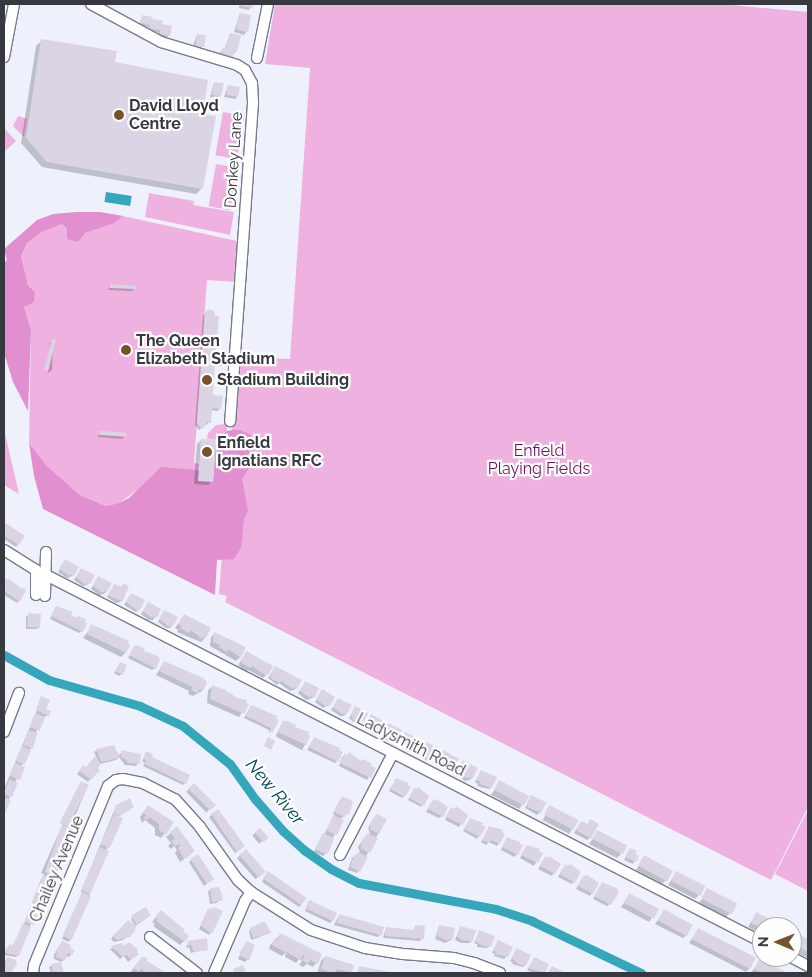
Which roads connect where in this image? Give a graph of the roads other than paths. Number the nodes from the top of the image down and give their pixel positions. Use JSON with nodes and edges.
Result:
{"nodes":[{"id":1,"x":91,"y":4,"type":"edge"},
{"id":2,"x":268,"y":4,"type":"edge"},
{"id":3,"x":10,"y":9,"type":"edge"},
{"id":4,"x":4,"y":57,"type":"edge"},
{"id":5,"x":257,"y":58,"type":"dead end"},
{"id":6,"x":230,"y":421,"type":"dead end"},
{"id":7,"x":4,"y":550,"type":"edge"},
{"id":8,"x":46,"y":552,"type":"dead end"},
{"id":9,"x":46,"y":575,"type":"junction"},
{"id":10,"x":19,"y":693,"type":"dead end"},
{"id":11,"x":4,"y":732,"type":"edge"},
{"id":12,"x":393,"y":753,"type":"junction"},
{"id":13,"x":340,"y":855,"type":"dead end"},
{"id":14,"x":251,"y":892,"type":"junction"},
{"id":15,"x":150,"y":937,"type":"dead end"},
{"id":16,"x":752,"y":937,"type":"edge"},
{"id":17,"x":32,"y":973,"type":"edge"},
{"id":18,"x":197,"y":973,"type":"edge"},
{"id":19,"x":214,"y":973,"type":"edge"},
{"id":20,"x":500,"y":973,"type":"edge"}],
"edges":[{"from":1,"to":6,"type":"street","name":"Donkey Lane"},
{"from":2,"to":5,"type":"street"},
{"from":3,"to":4,"type":"street"},
{"from":7,"to":9,"type":"street"},
{"from":8,"to":9,"type":"street"},
{"from":9,"to":12,"type":"street","name":"Ladysmith Road"},
{"from":10,"to":11,"type":"street"},
{"from":12,"to":13,"type":"street"},
{"from":12,"to":16,"type":"street","name":"Ladysmith Road"},
{"from":14,"to":17,"type":"street","name":"Chailey Avenue"},
{"from":14,"to":19,"type":"street"},
{"from":14,"to":20,"type":"street"},
{"from":15,"to":18,"type":"street"}]}
